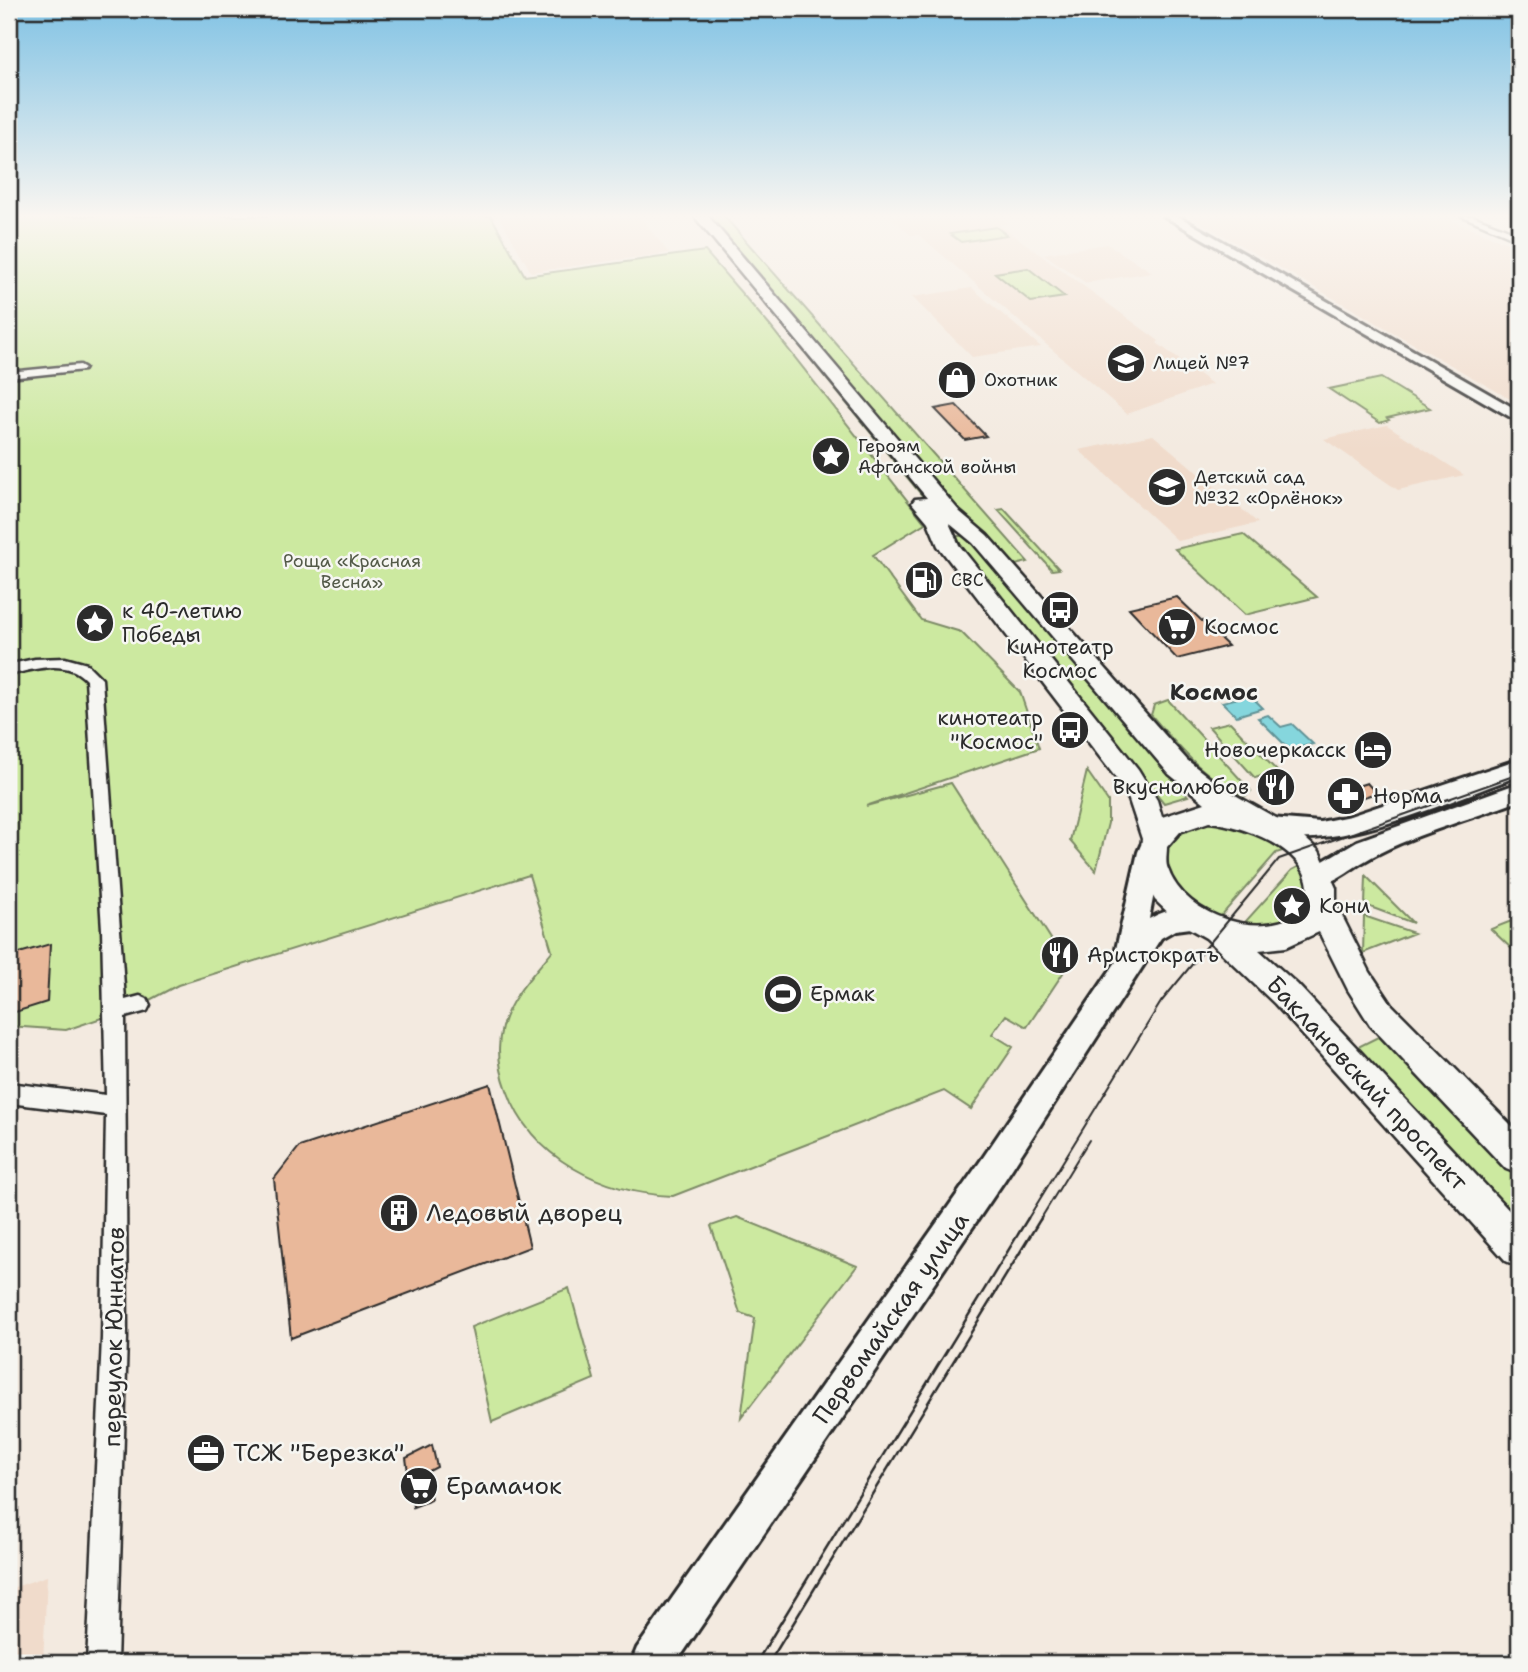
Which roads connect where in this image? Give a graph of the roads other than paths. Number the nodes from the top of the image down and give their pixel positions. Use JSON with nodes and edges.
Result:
{"nodes":[{"id":1,"x":752,"y":294,"type":"edge"},
{"id":2,"x":767,"y":294,"type":"edge"},
{"id":3,"x":1305,"y":294,"type":"edge"},
{"id":4,"x":80,"y":368,"type":"dead end"},
{"id":5,"x":9,"y":376,"type":"edge"},
{"id":6,"x":1519,"y":417,"type":"edge"},
{"id":7,"x":968,"y":530,"type":"junction"},
{"id":8,"x":944,"y":535,"type":"junction"},
{"id":9,"x":9,"y":670,"type":"edge"},
{"id":10,"x":1519,"y":767,"type":"edge"},
{"id":11,"x":1519,"y":792,"type":"edge"},
{"id":12,"x":1264,"y":824,"type":"junction"},
{"id":13,"x":1153,"y":845,"type":"junction"},
{"id":14,"x":1320,"y":890,"type":"junction"},
{"id":15,"x":1202,"y":923,"type":"junction"},
{"id":16,"x":1125,"y":969,"type":"junction"},
{"id":17,"x":140,"y":1005,"type":"dead end"},
{"id":18,"x":115,"y":1011,"type":"junction"},
{"id":19,"x":9,"y":1093,"type":"edge"},
{"id":20,"x":115,"y":1106,"type":"junction"},
{"id":21,"x":1519,"y":1157,"type":"edge"},
{"id":22,"x":1519,"y":1248,"type":"edge"},
{"id":23,"x":102,"y":1663,"type":"edge"},
{"id":24,"x":652,"y":1663,"type":"edge"}],
"edges":[{"from":1,"to":8,"type":"main road"},
{"from":2,"to":7,"type":"main road"},
{"from":3,"to":6,"type":"main road"},
{"from":4,"to":5,"type":"street"},
{"from":7,"to":8,"type":"street"},
{"from":7,"to":12,"type":"main road"},
{"from":8,"to":13,"type":"main road"},
{"from":9,"to":18,"type":"street","name":"переулок Юннатов"},
{"from":10,"to":12,"type":"main road"},
{"from":11,"to":14,"type":"main road"},
{"from":12,"to":13,"type":"main road"},
{"from":12,"to":14,"type":"main road"},
{"from":13,"to":15,"type":"main road"},
{"from":13,"to":16,"type":"main road","name":"Первомайская улица"},
{"from":14,"to":15,"type":"main road"},
{"from":14,"to":21,"type":"main road"},
{"from":15,"to":16,"type":"main road","name":"Первомайская улица"},
{"from":15,"to":22,"type":"main road","name":"Баклановский проспект"},
{"from":16,"to":24,"type":"main road","name":"Первомайская улица"},
{"from":17,"to":18,"type":"street"},
{"from":18,"to":20,"type":"street","name":"переулок Юннатов"},
{"from":19,"to":20,"type":"street"},
{"from":20,"to":23,"type":"street","name":"переулок Юннатов"}]}
